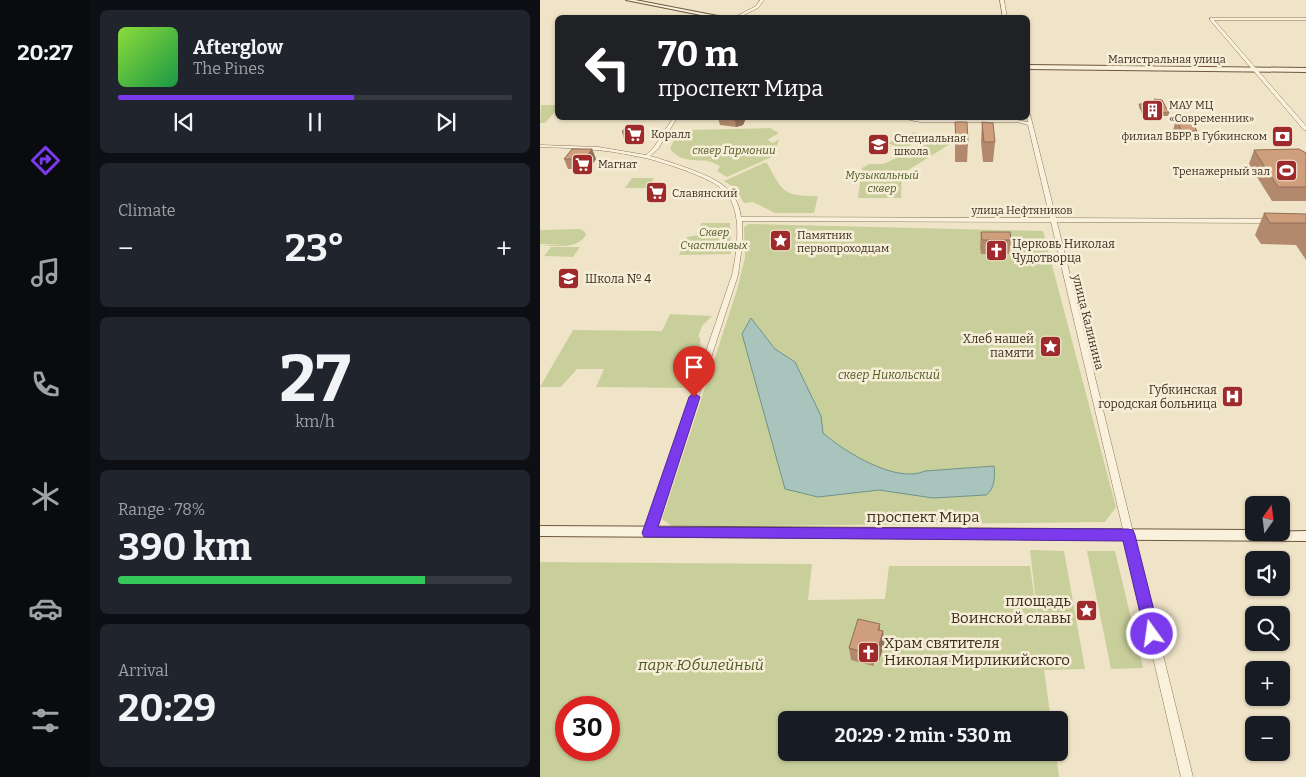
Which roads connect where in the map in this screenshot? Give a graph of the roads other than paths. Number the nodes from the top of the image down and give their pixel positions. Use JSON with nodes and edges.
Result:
{"nodes":[{"id":1,"x":628,"y":0,"type":"edge"},
{"id":2,"x":762,"y":0,"type":"edge"},
{"id":3,"x":1002,"y":0,"type":"edge"},
{"id":4,"x":710,"y":15,"type":"edge"},
{"id":5,"x":740,"y":15,"type":"edge"},
{"id":6,"x":1004,"y":15,"type":"edge"},
{"id":7,"x":1306,"y":19,"type":"edge"},
{"id":8,"x":1030,"y":67,"type":"edge"},
{"id":9,"x":1254,"y":69,"type":"junction"},
{"id":10,"x":1306,"y":70,"type":"edge"},
{"id":11,"x":674,"y":120,"type":"edge"},
{"id":12,"x":914,"y":120,"type":"edge"},
{"id":13,"x":1029,"y":120,"type":"edge"},
{"id":14,"x":1030,"y":124,"type":"junction"},
{"id":15,"x":1306,"y":129,"type":"edge"},
{"id":16,"x":540,"y":146,"type":"edge"},
{"id":17,"x":648,"y":155,"type":"junction"},
{"id":18,"x":738,"y":219,"type":"junction"},
{"id":19,"x":1051,"y":220,"type":"junction"},
{"id":20,"x":1274,"y":221,"type":"edge"},
{"id":21,"x":540,"y":531,"type":"edge"},
{"id":22,"x":649,"y":533,"type":"junction"},
{"id":23,"x":1128,"y":535,"type":"junction"},
{"id":24,"x":1306,"y":536,"type":"edge"},
{"id":25,"x":1187,"y":777,"type":"edge"}],
"edges":[{"from":1,"to":4,"type":"main road"},
{"from":2,"to":5,"type":"street"},
{"from":3,"to":6,"type":"street"},
{"from":7,"to":9,"type":"street"},
{"from":8,"to":9,"type":"main road","name":"Магистральная улица"},
{"from":9,"to":10,"type":"main road","name":"Магистральная улица"},
{"from":9,"to":15,"type":"street"},
{"from":11,"to":17,"type":"street"},
{"from":12,"to":14,"type":"street"},
{"from":13,"to":14,"type":"street","name":"улица Калинина"},
{"from":14,"to":19,"type":"street","name":"улица Калинина"},
{"from":16,"to":17,"type":"street"},
{"from":17,"to":18,"type":"street"},
{"from":18,"to":19,"type":"street","name":"улица Нефтяников"},
{"from":18,"to":22,"type":"street"},
{"from":19,"to":20,"type":"street","name":"улица Нефтяников"},
{"from":19,"to":23,"type":"street","name":"улица Калинина"},
{"from":21,"to":22,"type":"main road","name":"проспект Мира"},
{"from":22,"to":23,"type":"main road","name":"проспект Мира"},
{"from":23,"to":24,"type":"main road","name":"проспект Мира"},
{"from":23,"to":25,"type":"street","name":"улица Калинина"}]}
